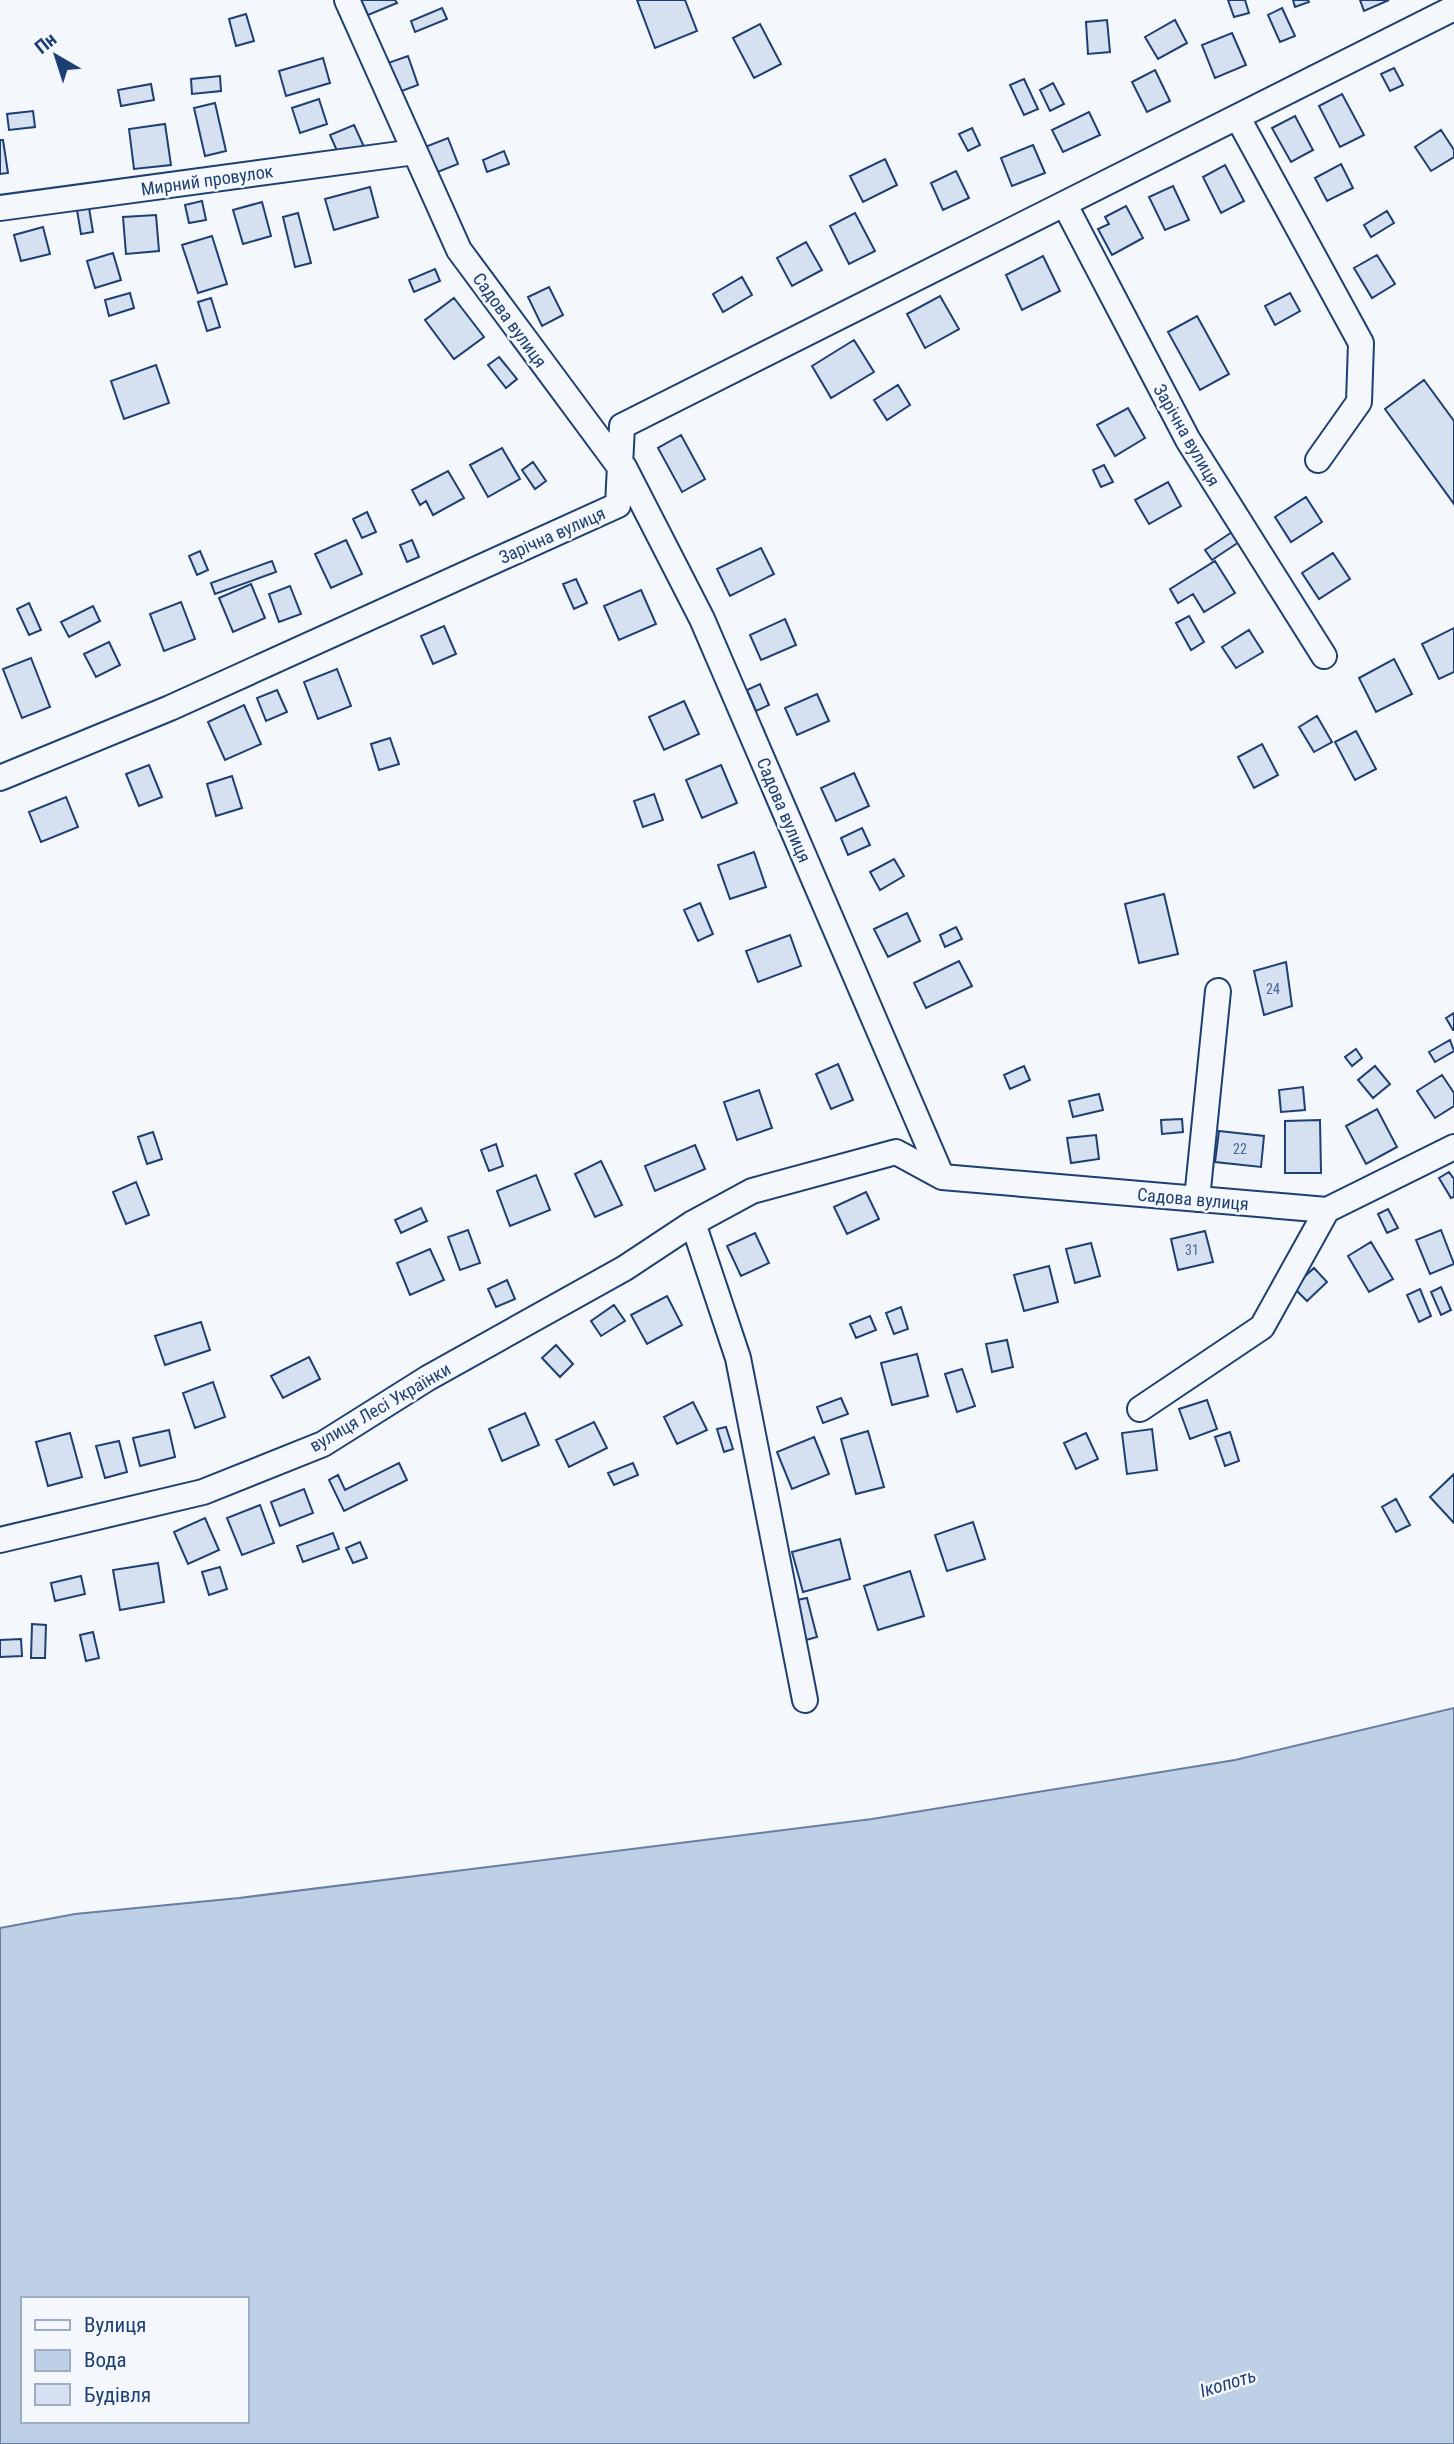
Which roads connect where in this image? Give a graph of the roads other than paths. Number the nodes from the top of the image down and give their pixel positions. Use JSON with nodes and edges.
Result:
{"nodes":[{"id":1,"x":346,"y":0,"type":"edge"},
{"id":2,"x":1454,"y":8,"type":"edge"},
{"id":3,"x":1238,"y":118,"type":"junction"},
{"id":4,"x":415,"y":152,"type":"junction"},
{"id":5,"x":1065,"y":205,"type":"junction"},
{"id":6,"x":0,"y":208,"type":"edge"},
{"id":7,"x":1318,"y":460,"type":"dead end"},
{"id":8,"x":619,"y":466,"type":"junction"},
{"id":9,"x":1324,"y":656,"type":"dead end"},
{"id":10,"x":0,"y":778,"type":"edge"},
{"id":11,"x":1218,"y":991,"type":"dead end"},
{"id":12,"x":1454,"y":1147,"type":"edge"},
{"id":13,"x":942,"y":1177,"type":"junction"},
{"id":14,"x":1197,"y":1199,"type":"junction"},
{"id":15,"x":1327,"y":1210,"type":"junction"},
{"id":16,"x":693,"y":1223,"type":"junction"},
{"id":17,"x":1140,"y":1409,"type":"dead end"},
{"id":18,"x":0,"y":1540,"type":"edge"},
{"id":19,"x":806,"y":1700,"type":"dead end"}],
"edges":[{"from":1,"to":4,"type":"street","name":"Садова вулиця"},
{"from":2,"to":3,"type":"street","name":"Зарічна вулиця"},
{"from":3,"to":5,"type":"street","name":"Зарічна вулиця"},
{"from":3,"to":7,"type":"street"},
{"from":4,"to":6,"type":"street","name":"Мирний провулок"},
{"from":4,"to":8,"type":"street","name":"Садова вулиця"},
{"from":5,"to":8,"type":"street","name":"Зарічна вулиця"},
{"from":5,"to":9,"type":"street","name":"Зарічна вулиця"},
{"from":8,"to":10,"type":"street","name":"Зарічна вулиця"},
{"from":8,"to":13,"type":"street","name":"Садова вулиця"},
{"from":11,"to":14,"type":"street"},
{"from":12,"to":15,"type":"street"},
{"from":13,"to":14,"type":"street","name":"Садова вулиця"},
{"from":13,"to":16,"type":"street","name":"вулиця Лесі Українки"},
{"from":14,"to":15,"type":"street","name":"Садова вулиця"},
{"from":15,"to":17,"type":"street"},
{"from":16,"to":18,"type":"street","name":"вулиця Лесі Українки"},
{"from":16,"to":19,"type":"street"}]}
